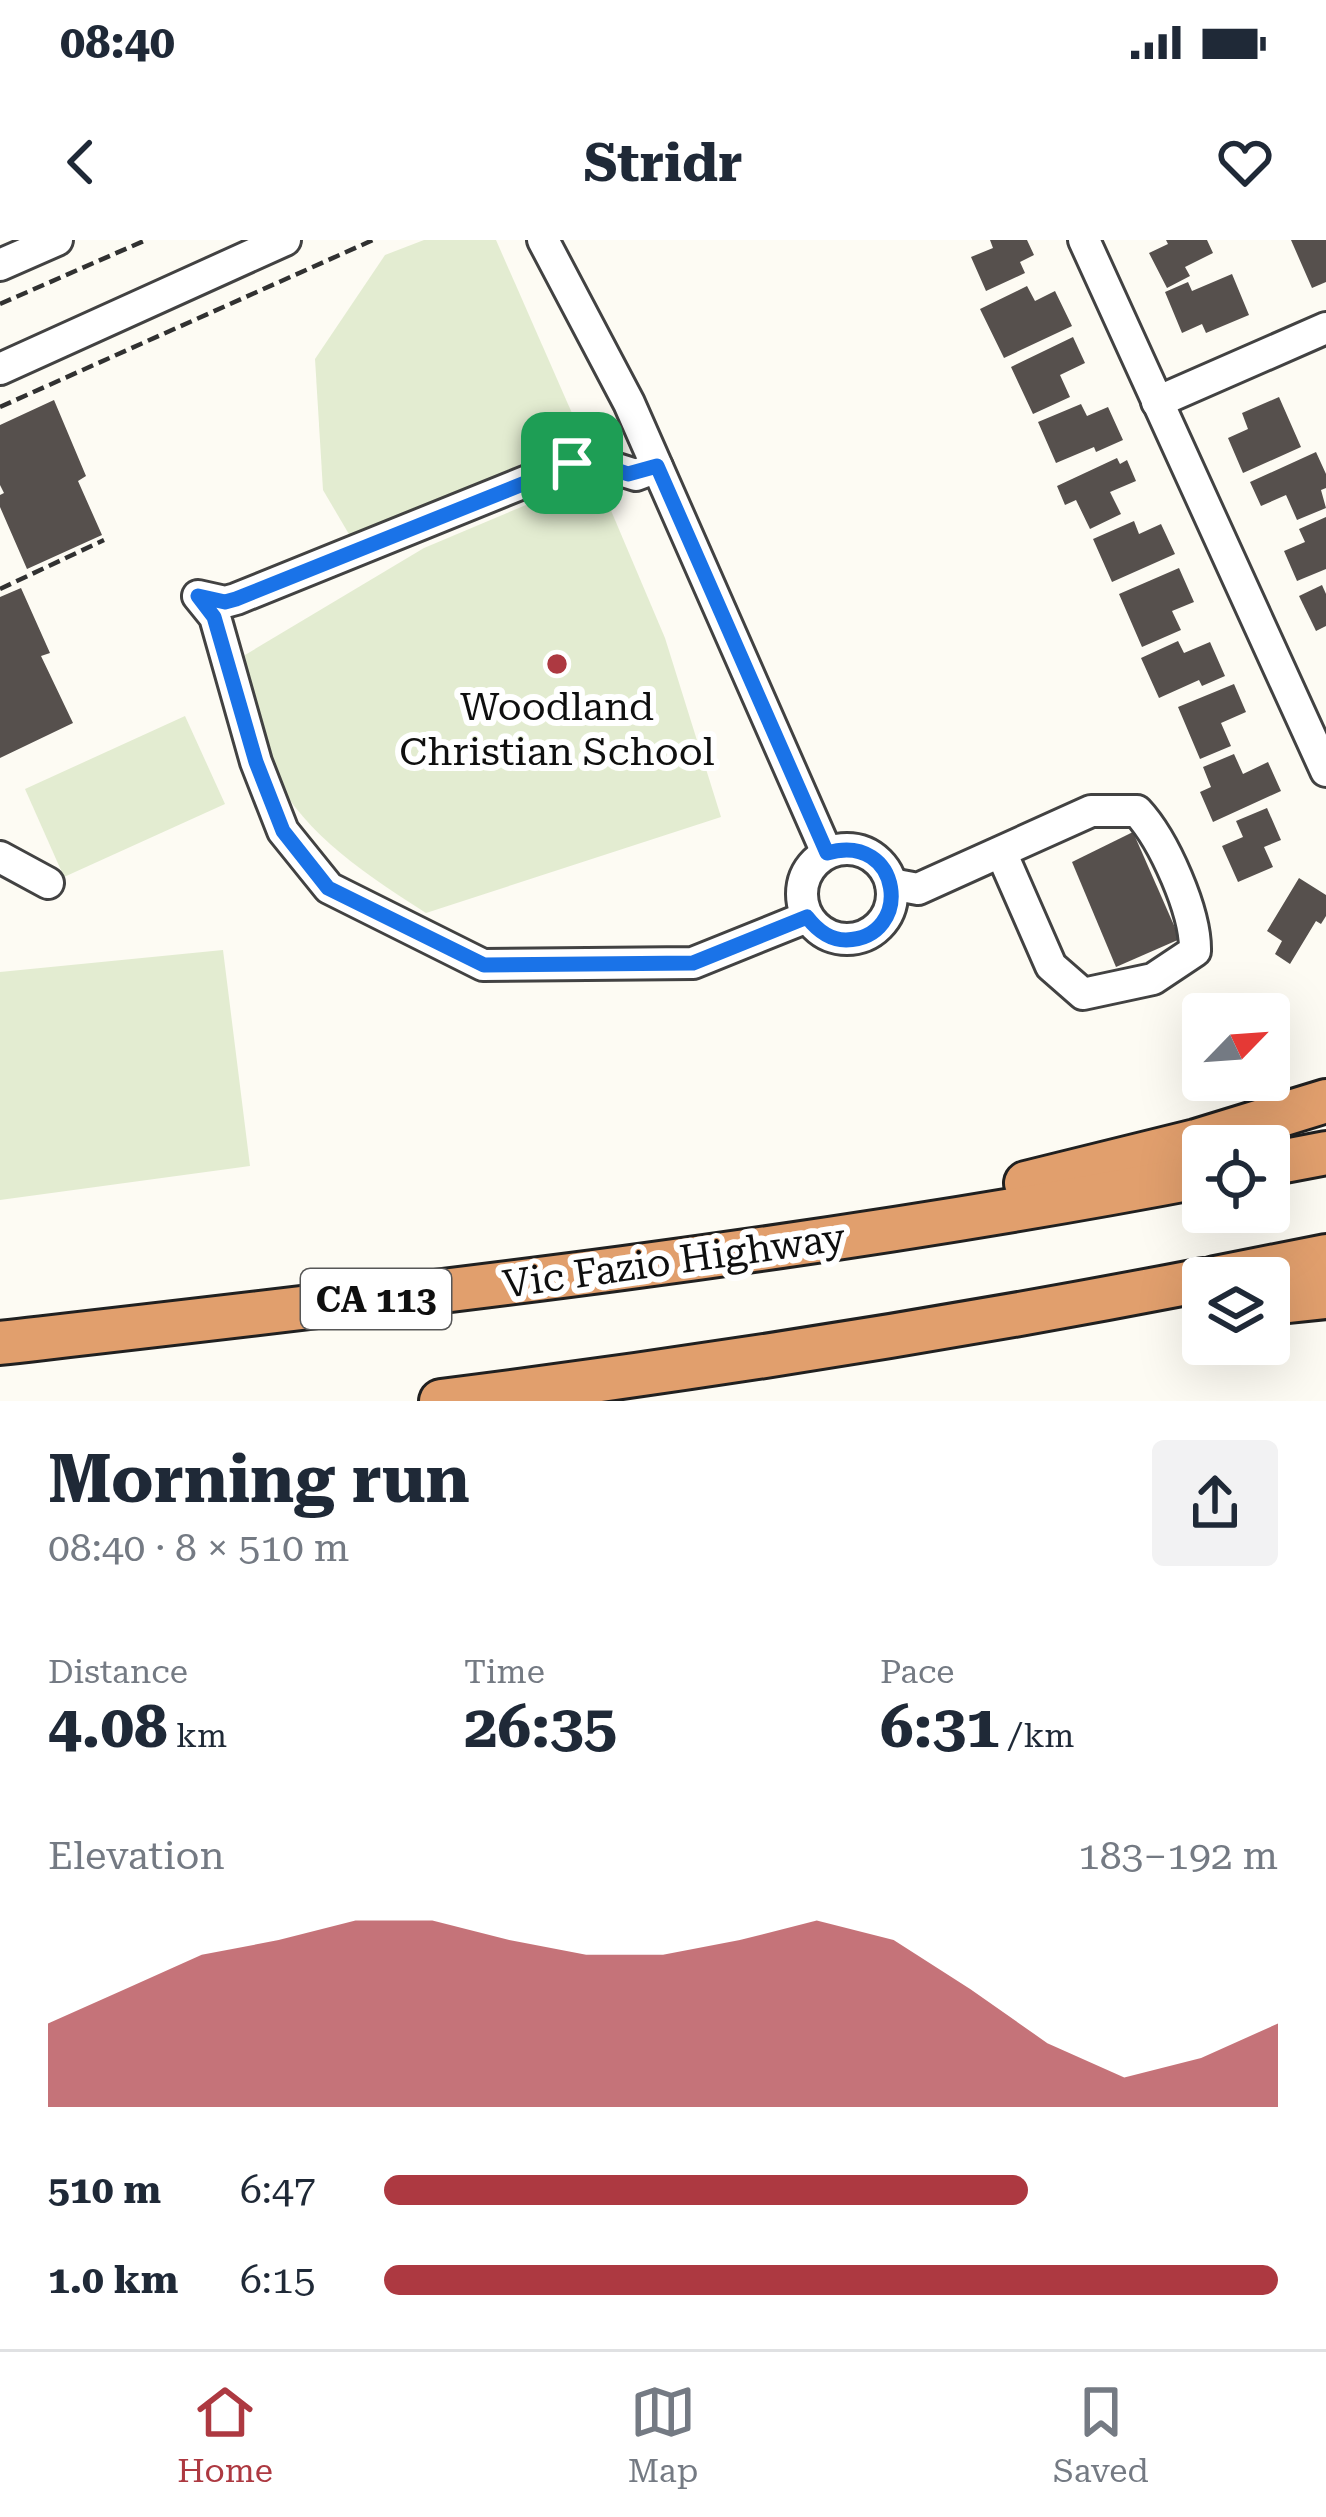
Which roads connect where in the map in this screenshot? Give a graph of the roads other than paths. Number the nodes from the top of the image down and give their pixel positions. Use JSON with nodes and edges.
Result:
{"nodes":[{"id":1,"x":57,"y":240,"type":"edge"},
{"id":2,"x":285,"y":240,"type":"edge"},
{"id":3,"x":543,"y":240,"type":"edge"},
{"id":4,"x":1084,"y":240,"type":"edge"},
{"id":5,"x":0,"y":265,"type":"edge"},
{"id":6,"x":1326,"y":328,"type":"edge"},
{"id":7,"x":0,"y":369,"type":"edge"},
{"id":8,"x":1157,"y":402,"type":"junction"},
{"id":9,"x":657,"y":466,"type":"junction"},
{"id":10,"x":1326,"y":770,"type":"edge"},
{"id":11,"x":1001,"y":852,"type":"junction"},
{"id":12,"x":827,"y":853,"type":"junction"},
{"id":13,"x":0,"y":857,"type":"edge"},
{"id":14,"x":48,"y":883,"type":"dead end"},
{"id":15,"x":891,"y":884,"type":"junction"},
{"id":16,"x":807,"y":917,"type":"junction"},
{"id":17,"x":1326,"y":1101,"type":"edge"},
{"id":18,"x":1326,"y":1153,"type":"edge"},
{"id":19,"x":1290,"y":1160,"type":"edge"},
{"id":20,"x":1182,"y":1181,"type":"edge"},
{"id":21,"x":751,"y":1251,"type":"junction"},
{"id":22,"x":1326,"y":1256,"type":"edge"},
{"id":23,"x":1290,"y":1263,"type":"edge"},
{"id":24,"x":1182,"y":1284,"type":"edge"},
{"id":25,"x":1326,"y":1297,"type":"edge"},
{"id":26,"x":1290,"y":1301,"type":"edge"},
{"id":27,"x":1182,"y":1312,"type":"edge"},
{"id":28,"x":1025,"y":1316,"type":"junction"},
{"id":29,"x":0,"y":1343,"type":"edge"},
{"id":30,"x":441,"y":1401,"type":"edge"}],
"edges":[{"from":1,"to":5,"type":"street"},
{"from":2,"to":7,"type":"street"},
{"from":3,"to":9,"type":"street"},
{"from":4,"to":8,"type":"street"},
{"from":6,"to":8,"type":"street"},
{"from":8,"to":10,"type":"street"},
{"from":9,"to":12,"type":"street"},
{"from":9,"to":16,"type":"street"},
{"from":11,"to":11,"type":"street"},
{"from":11,"to":15,"type":"street"},
{"from":12,"to":15,"type":"street"},
{"from":12,"to":16,"type":"street"},
{"from":13,"to":14,"type":"street"},
{"from":15,"to":16,"type":"street"},
{"from":17,"to":21,"type":"highway"},
{"from":18,"to":19,"type":"highway"},
{"from":20,"to":21,"type":"highway","name":"Vic Fazio Highway","number":"CA 113"},
{"from":21,"to":29,"type":"highway","name":"Vic Fazio Highway","number":"CA 113"},
{"from":22,"to":23,"type":"highway"},
{"from":24,"to":28,"type":"highway"},
{"from":25,"to":26,"type":"highway"},
{"from":27,"to":28,"type":"highway"},
{"from":28,"to":30,"type":"highway"}]}
